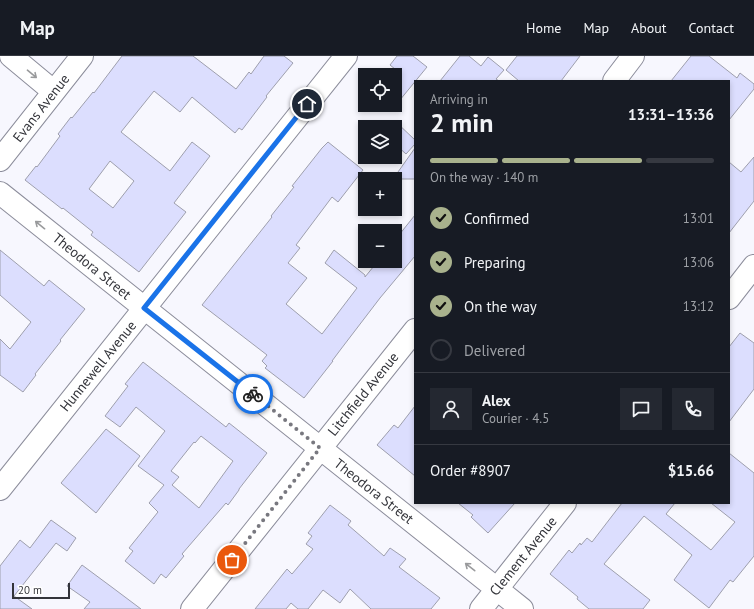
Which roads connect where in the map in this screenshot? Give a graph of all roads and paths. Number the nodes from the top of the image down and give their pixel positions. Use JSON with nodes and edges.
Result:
{"nodes":[{"id":1,"x":11,"y":56,"type":"edge"},
{"id":2,"x":82,"y":56,"type":"edge"},
{"id":3,"x":346,"y":56,"type":"edge"},
{"id":4,"x":634,"y":56,"type":"edge"},
{"id":5,"x":615,"y":80,"type":"edge"},
{"id":6,"x":53,"y":92,"type":"junction"},
{"id":7,"x":0,"y":160,"type":"edge"},
{"id":8,"x":0,"y":193,"type":"edge"},
{"id":9,"x":754,"y":266,"type":"edge"},
{"id":10,"x":730,"y":297,"type":"edge"},
{"id":11,"x":144,"y":308,"type":"junction"},
{"id":12,"x":414,"y":331,"type":"edge"},
{"id":13,"x":320,"y":448,"type":"junction"},
{"id":14,"x":0,"y":489,"type":"edge"},
{"id":15,"x":564,"y":504,"type":"edge"},
{"id":16,"x":497,"y":589,"type":"junction"},
{"id":17,"x":192,"y":609,"type":"edge"},
{"id":18,"x":481,"y":609,"type":"edge"},
{"id":19,"x":522,"y":609,"type":"edge"}],
"edges":[{"from":1,"to":6,"type":"street","one_way":true},
{"from":2,"to":6,"type":"street","name":"Evans Avenue"},
{"from":3,"to":11,"type":"street","name":"Hunnewell Avenue"},
{"from":4,"to":5,"type":"street"},
{"from":6,"to":7,"type":"street","name":"Evans Avenue"},
{"from":11,"to":8,"type":"street","name":"Theodora Street","one_way":true},
{"from":9,"to":10,"type":"street"},
{"from":11,"to":13,"type":"street","name":"Theodora Street"},
{"from":11,"to":14,"type":"street","name":"Hunnewell Avenue"},
{"from":12,"to":13,"type":"street","name":"Litchfield Avenue"},
{"from":16,"to":13,"type":"street","name":"Theodora Street","one_way":true},
{"from":13,"to":17,"type":"street","name":"Litchfield Avenue"},
{"from":15,"to":16,"type":"street","name":"Clement Avenue"},
{"from":16,"to":18,"type":"street","name":"Clement Avenue"},
{"from":16,"to":19,"type":"street","name":"Theodora Street"}]}
